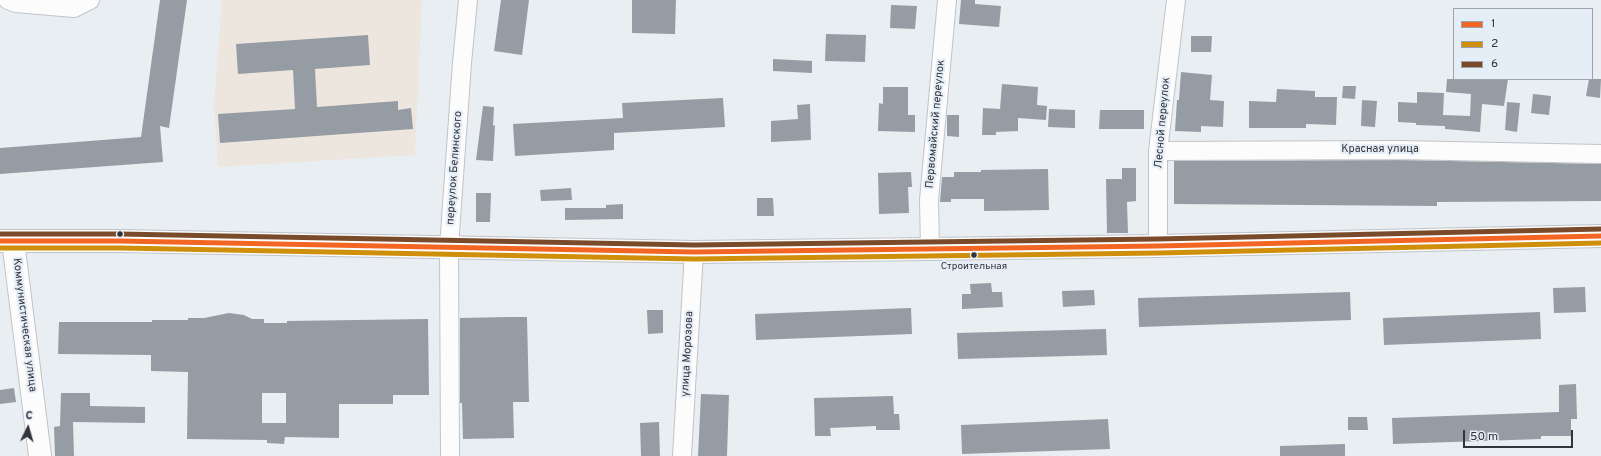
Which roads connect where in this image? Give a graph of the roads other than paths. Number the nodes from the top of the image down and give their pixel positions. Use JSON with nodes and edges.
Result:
{"nodes":[{"id":1,"x":8,"y":0,"type":"edge"},
{"id":2,"x":90,"y":0,"type":"edge"},
{"id":3,"x":468,"y":0,"type":"edge"},
{"id":4,"x":947,"y":0,"type":"edge"},
{"id":5,"x":1176,"y":0,"type":"edge"},
{"id":6,"x":1158,"y":151,"type":"junction"},
{"id":7,"x":1601,"y":154,"type":"edge"},
{"id":8,"x":1601,"y":236,"type":"edge"},
{"id":9,"x":7,"y":241,"type":"edge"},
{"id":10,"x":1158,"y":246,"type":"junction"},
{"id":11,"x":449,"y":247,"type":"junction"},
{"id":12,"x":930,"y":249,"type":"junction"},
{"id":13,"x":694,"y":252,"type":"junction"},
{"id":14,"x":40,"y":456,"type":"edge"},
{"id":15,"x":450,"y":456,"type":"edge"},
{"id":16,"x":682,"y":456,"type":"edge"}],
"edges":[{"from":1,"to":2,"type":"street"},
{"from":3,"to":11,"type":"street","name":"переулок Белинского"},
{"from":4,"to":12,"type":"street","name":"Первомайский переулок"},
{"from":5,"to":6,"type":"street","name":"Лесной переулок"},
{"from":6,"to":7,"type":"street","name":"Красная улица"},
{"from":6,"to":10,"type":"street","name":"Лесной переулок"},
{"from":8,"to":10,"type":"main road"},
{"from":9,"to":11,"type":"main road"},
{"from":9,"to":14,"type":"main road","name":"Коммунистическая улица"},
{"from":10,"to":12,"type":"main road"},
{"from":11,"to":13,"type":"main road"},
{"from":11,"to":15,"type":"street","name":"переулок Белинского"},
{"from":12,"to":13,"type":"main road"},
{"from":13,"to":16,"type":"street","name":"улица Морозова"}]}
